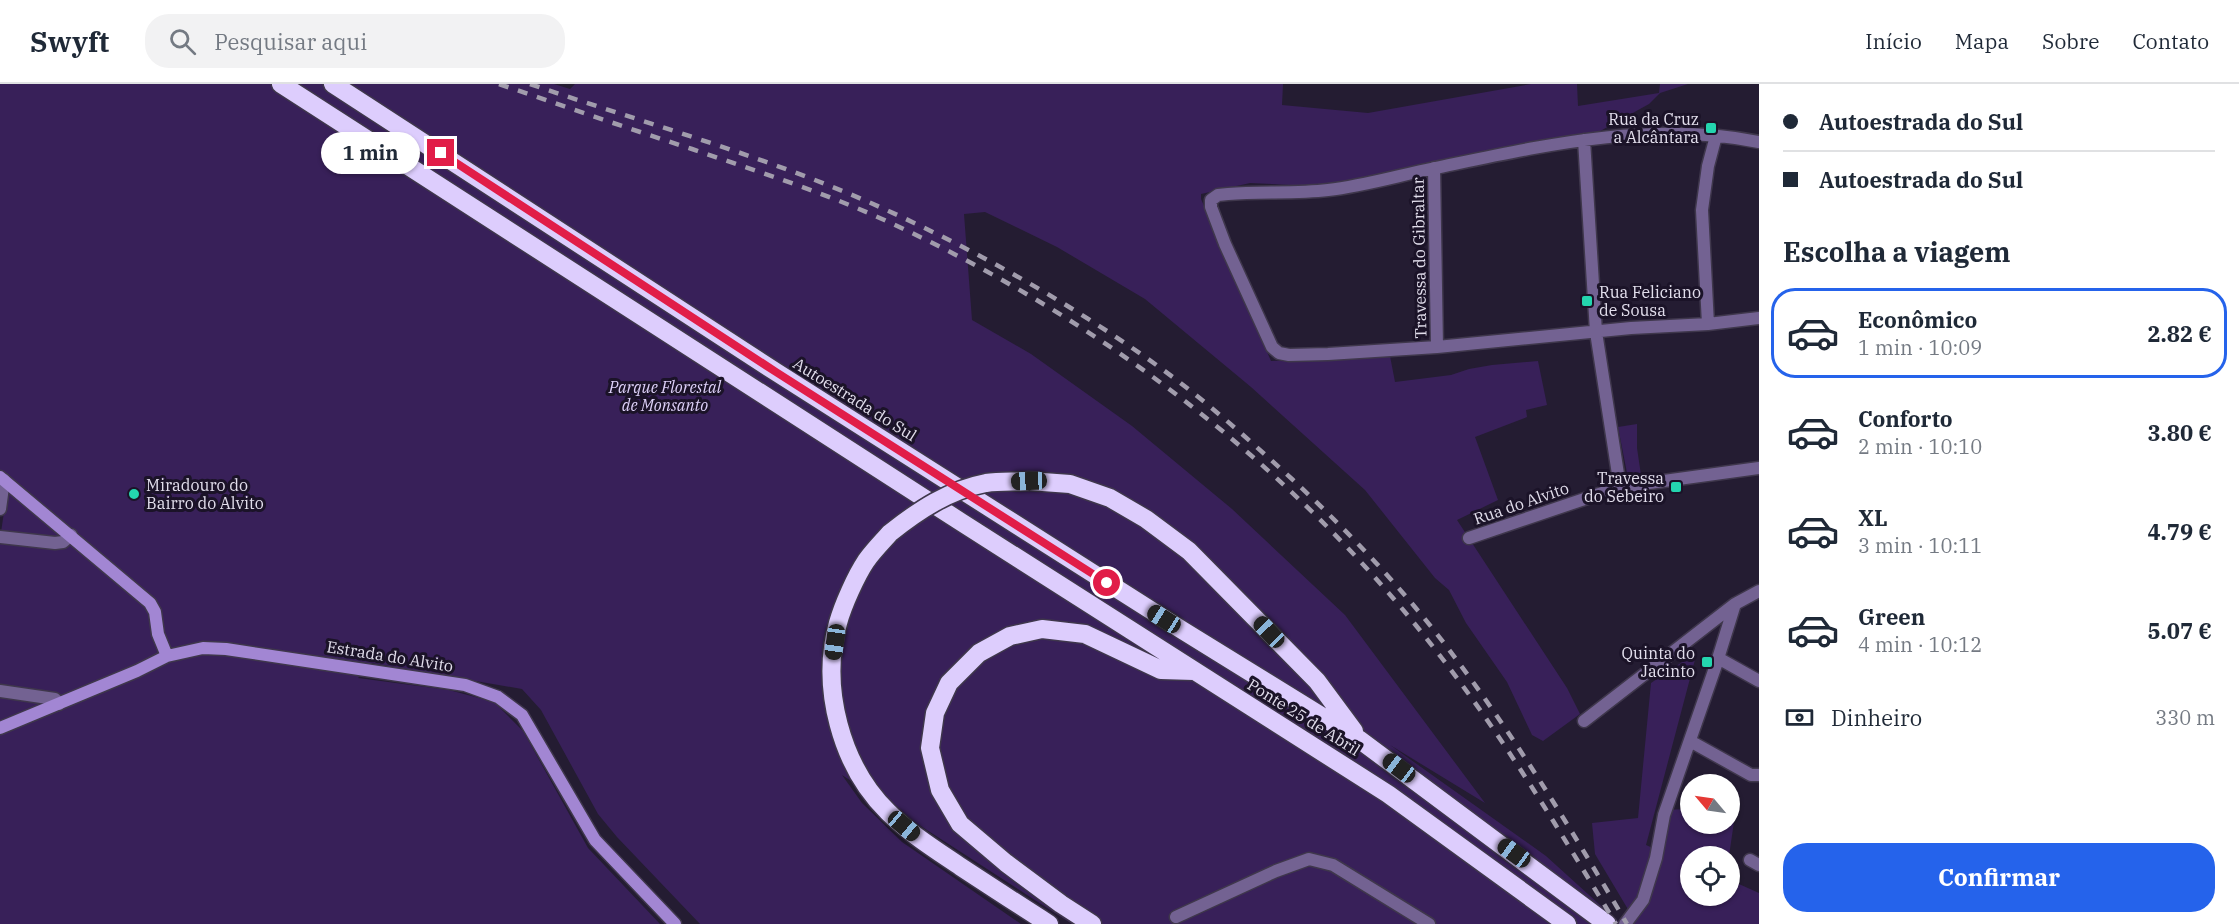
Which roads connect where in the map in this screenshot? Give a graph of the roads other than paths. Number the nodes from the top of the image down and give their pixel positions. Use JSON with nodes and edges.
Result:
{"nodes":[{"id":1,"x":281,"y":84,"type":"edge"},
{"id":2,"x":333,"y":84,"type":"edge"},
{"id":3,"x":1716,"y":136,"type":"junction"},
{"id":4,"x":1584,"y":140,"type":"junction"},
{"id":5,"x":1759,"y":142,"type":"edge"},
{"id":6,"x":1434,"y":168,"type":"junction"},
{"id":7,"x":1759,"y":318,"type":"edge"},
{"id":8,"x":1708,"y":324,"type":"junction"},
{"id":9,"x":1596,"y":332,"type":"junction"},
{"id":10,"x":1437,"y":347,"type":"junction"},
{"id":11,"x":1759,"y":468,"type":"edge"},
{"id":12,"x":2,"y":478,"type":"edge"},
{"id":13,"x":1620,"y":487,"type":"junction"},
{"id":14,"x":0,"y":509,"type":"edge"},
{"id":15,"x":71,"y":535,"type":"junction"},
{"id":16,"x":0,"y":537,"type":"edge"},
{"id":17,"x":1469,"y":538,"type":"dead end"},
{"id":18,"x":1759,"y":591,"type":"edge"},
{"id":19,"x":1735,"y":604,"type":"junction"},
{"id":20,"x":167,"y":656,"type":"junction"},
{"id":21,"x":1718,"y":658,"type":"junction"},
{"id":22,"x":1194,"y":671,"type":"junction"},
{"id":23,"x":1759,"y":681,"type":"edge"},
{"id":24,"x":0,"y":691,"type":"edge"},
{"id":25,"x":59,"y":704,"type":"junction"},
{"id":26,"x":1584,"y":721,"type":"dead end"},
{"id":27,"x":0,"y":729,"type":"edge"},
{"id":28,"x":1360,"y":740,"type":"junction"},
{"id":29,"x":1690,"y":741,"type":"junction"},
{"id":30,"x":1759,"y":775,"type":"edge"},
{"id":31,"x":1176,"y":917,"type":"dead end"},
{"id":32,"x":675,"y":924,"type":"edge"},
{"id":33,"x":1049,"y":924,"type":"edge"},
{"id":34,"x":1092,"y":924,"type":"edge"},
{"id":35,"x":1429,"y":924,"type":"edge"},
{"id":36,"x":1567,"y":924,"type":"edge"},
{"id":37,"x":1607,"y":924,"type":"edge"},
{"id":38,"x":1625,"y":924,"type":"edge"}],
"edges":[{"from":1,"to":22,"type":"highway"},
{"from":2,"to":28,"type":"highway","name":"Autoestrada do Sul"},
{"from":3,"to":4,"type":"street"},
{"from":3,"to":5,"type":"street"},
{"from":3,"to":8,"type":"street"},
{"from":4,"to":6,"type":"street"},
{"from":4,"to":9,"type":"street"},
{"from":6,"to":10,"type":"street","name":"Travessa do Gibraltar"},
{"from":6,"to":10,"type":"street"},
{"from":7,"to":8,"type":"street"},
{"from":8,"to":9,"type":"street"},
{"from":9,"to":10,"type":"street"},
{"from":9,"to":13,"type":"street"},
{"from":11,"to":13,"type":"street","name":"Rua do Alvito"},
{"from":12,"to":14,"type":"street"},
{"from":12,"to":15,"type":"street"},
{"from":13,"to":17,"type":"street","name":"Rua do Alvito"},
{"from":15,"to":16,"type":"street"},
{"from":15,"to":20,"type":"street"},
{"from":18,"to":19,"type":"street"},
{"from":19,"to":21,"type":"street"},
{"from":19,"to":26,"type":"street"},
{"from":20,"to":25,"type":"street","name":"Estrada do Alvito"},
{"from":20,"to":32,"type":"street","name":"Estrada do Alvito"},
{"from":21,"to":23,"type":"street"},
{"from":21,"to":29,"type":"street"},
{"from":22,"to":34,"type":"highway"},
{"from":22,"to":36,"type":"highway","name":"Ponte 25 de Abril"},
{"from":24,"to":25,"type":"street"},
{"from":25,"to":27,"type":"street","name":"Estrada do Alvito"},
{"from":28,"to":33,"type":"highway","bridge":true},
{"from":28,"to":37,"type":"highway","name":"Ponte 25 de Abril"},
{"from":29,"to":30,"type":"street"},
{"from":29,"to":38,"type":"street"},
{"from":31,"to":35,"type":"street"}]}
